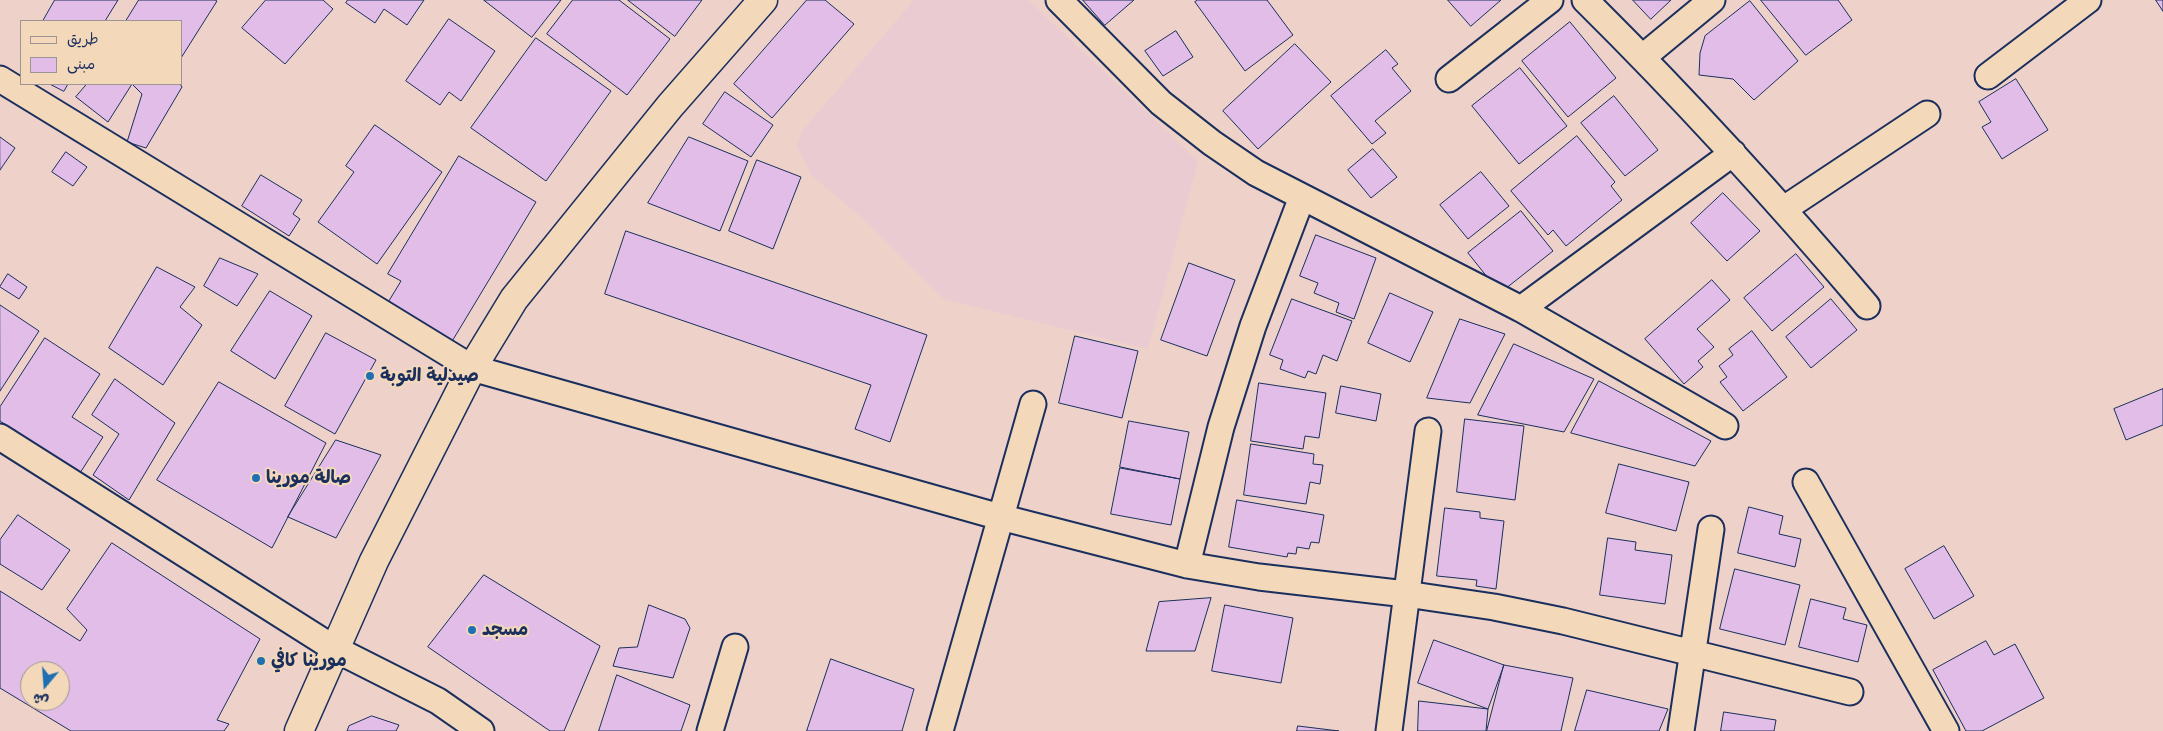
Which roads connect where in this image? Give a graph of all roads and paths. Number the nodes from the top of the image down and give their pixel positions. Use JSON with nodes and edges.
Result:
{"nodes":[{"id":1,"x":763,"y":0,"type":"edge"},
{"id":2,"x":1059,"y":0,"type":"edge"},
{"id":3,"x":1550,"y":0,"type":"edge"},
{"id":4,"x":1585,"y":0,"type":"edge"},
{"id":5,"x":1712,"y":0,"type":"edge"},
{"id":6,"x":2088,"y":0,"type":"edge"},
{"id":7,"x":1642,"y":57,"type":"junction"},
{"id":8,"x":1988,"y":76,"type":"dead end"},
{"id":9,"x":0,"y":79,"type":"edge"},
{"id":10,"x":1448,"y":79,"type":"dead end"},
{"id":11,"x":1927,"y":114,"type":"dead end"},
{"id":12,"x":1733,"y":153,"type":"junction"},
{"id":13,"x":1302,"y":197,"type":"junction"},
{"id":14,"x":1784,"y":209,"type":"junction"},
{"id":15,"x":1867,"y":306,"type":"dead end"},
{"id":16,"x":1521,"y":309,"type":"junction"},
{"id":17,"x":472,"y":368,"type":"junction"},
{"id":18,"x":1033,"y":404,"type":"dead end"},
{"id":19,"x":1725,"y":426,"type":"dead end"},
{"id":20,"x":1428,"y":432,"type":"dead end"},
{"id":21,"x":0,"y":437,"type":"edge"},
{"id":22,"x":1806,"y":482,"type":"dead end"},
{"id":23,"x":1000,"y":517,"type":"junction"},
{"id":24,"x":1711,"y":529,"type":"dead end"},
{"id":25,"x":1187,"y":565,"type":"junction"},
{"id":26,"x":1406,"y":594,"type":"junction"},
{"id":27,"x":735,"y":647,"type":"dead end"},
{"id":28,"x":335,"y":649,"type":"junction"},
{"id":29,"x":1692,"y":652,"type":"junction"},
{"id":30,"x":1850,"y":692,"type":"dead end"},
{"id":31,"x":299,"y":731,"type":"edge"},
{"id":32,"x":481,"y":731,"type":"edge"},
{"id":33,"x":710,"y":731,"type":"edge"},
{"id":34,"x":940,"y":731,"type":"edge"},
{"id":35,"x":1389,"y":731,"type":"edge"},
{"id":36,"x":1681,"y":731,"type":"edge"},
{"id":37,"x":1946,"y":731,"type":"edge"}],
"edges":[{"from":1,"to":17,"type":"street"},
{"from":2,"to":13,"type":"street"},
{"from":3,"to":10,"type":"street"},
{"from":4,"to":7,"type":"street"},
{"from":5,"to":7,"type":"street"},
{"from":6,"to":8,"type":"street"},
{"from":7,"to":12,"type":"street"},
{"from":9,"to":17,"type":"street"},
{"from":11,"to":14,"type":"street"},
{"from":12,"to":14,"type":"street"},
{"from":12,"to":16,"type":"street"},
{"from":13,"to":16,"type":"street"},
{"from":13,"to":25,"type":"street"},
{"from":14,"to":15,"type":"street"},
{"from":16,"to":19,"type":"street"},
{"from":17,"to":23,"type":"street"},
{"from":17,"to":28,"type":"street"},
{"from":18,"to":23,"type":"street"},
{"from":20,"to":26,"type":"street"},
{"from":21,"to":28,"type":"street"},
{"from":22,"to":37,"type":"street"},
{"from":23,"to":25,"type":"street"},
{"from":23,"to":34,"type":"street"},
{"from":24,"to":29,"type":"street"},
{"from":25,"to":26,"type":"street"},
{"from":26,"to":29,"type":"street"},
{"from":26,"to":35,"type":"street"},
{"from":27,"to":33,"type":"street"},
{"from":28,"to":31,"type":"street"},
{"from":28,"to":32,"type":"street"},
{"from":29,"to":30,"type":"street"},
{"from":29,"to":36,"type":"street"}]}
